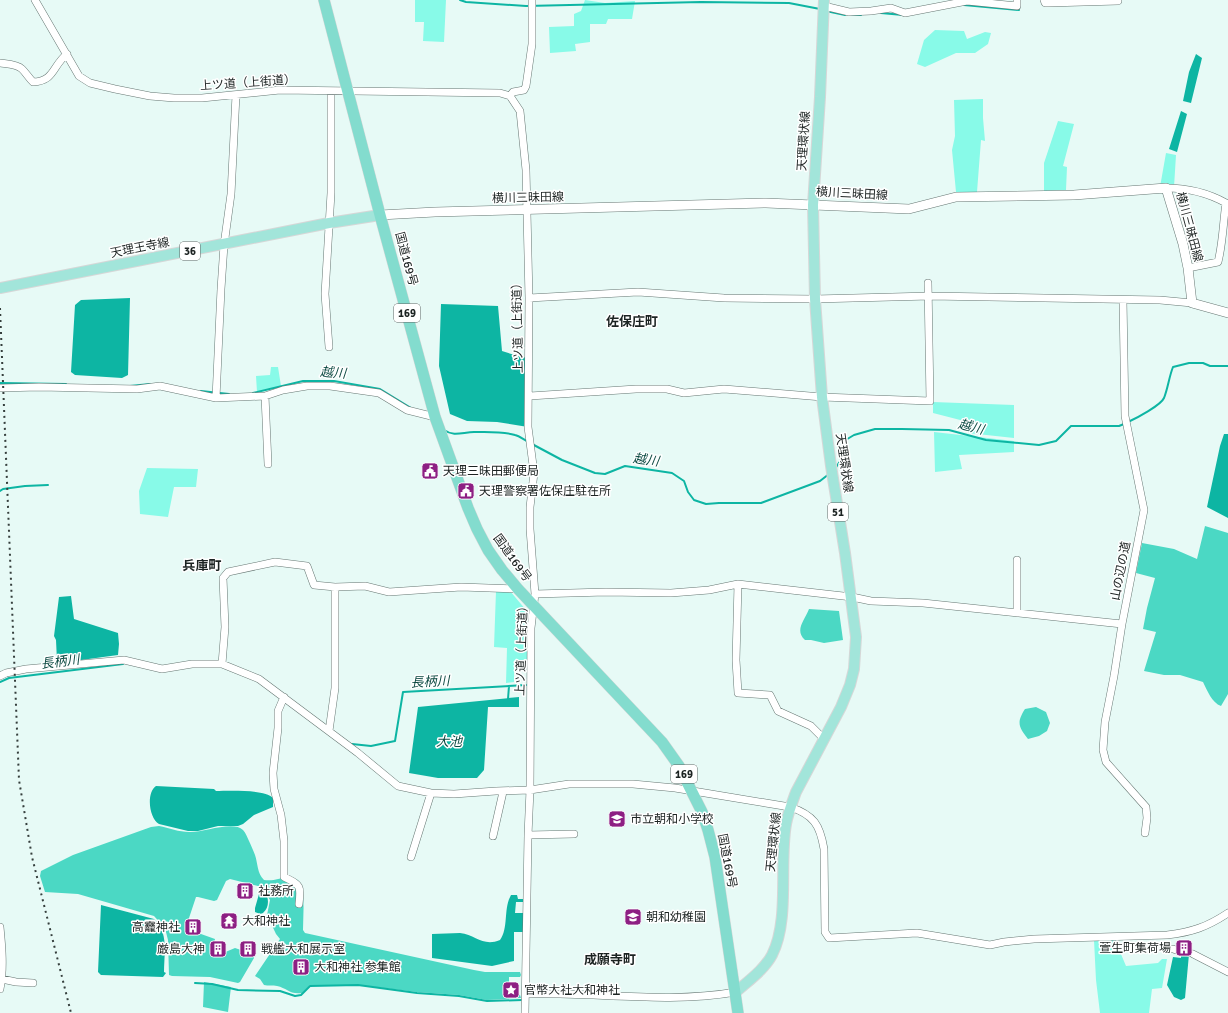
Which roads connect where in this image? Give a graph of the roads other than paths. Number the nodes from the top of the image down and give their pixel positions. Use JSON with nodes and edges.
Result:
{"nodes":[{"id":1,"x":35,"y":0,"type":"edge"},
{"id":2,"x":325,"y":0,"type":"edge"},
{"id":3,"x":532,"y":0,"type":"edge"},
{"id":4,"x":1017,"y":0,"type":"edge"},
{"id":5,"x":1044,"y":0,"type":"edge"},
{"id":6,"x":1118,"y":1,"type":"dead end"},
{"id":7,"x":824,"y":3,"type":"edge"},
{"id":8,"x":67,"y":54,"type":"junction"},
{"id":9,"x":0,"y":64,"type":"edge"},
{"id":10,"x":331,"y":91,"type":"junction"},
{"id":11,"x":348,"y":91,"type":"junction"},
{"id":12,"x":236,"y":95,"type":"junction"},
{"id":13,"x":510,"y":96,"type":"junction"},
{"id":14,"x":1166,"y":188,"type":"junction"},
{"id":15,"x":813,"y":205,"type":"junction"},
{"id":16,"x":528,"y":210,"type":"junction"},
{"id":17,"x":380,"y":215,"type":"junction"},
{"id":18,"x":329,"y":223,"type":"junction"},
{"id":19,"x":1225,"y":244,"type":"edge"},
{"id":20,"x":224,"y":245,"type":"junction"},
{"id":21,"x":1188,"y":268,"type":"junction"},
{"id":22,"x":928,"y":283,"type":"dead end"},
{"id":23,"x":0,"y":288,"type":"edge"},
{"id":24,"x":928,"y":296,"type":"junction"},
{"id":25,"x":529,"y":298,"type":"junction"},
{"id":26,"x":815,"y":299,"type":"junction"},
{"id":27,"x":1123,"y":300,"type":"junction"},
{"id":28,"x":1192,"y":303,"type":"junction"},
{"id":29,"x":1228,"y":313,"type":"edge"},
{"id":30,"x":329,"y":347,"type":"dead end"},
{"id":31,"x":0,"y":388,"type":"edge"},
{"id":32,"x":265,"y":396,"type":"junction"},
{"id":33,"x":530,"y":396,"type":"junction"},
{"id":34,"x":822,"y":396,"type":"junction"},
{"id":35,"x":216,"y":398,"type":"junction"},
{"id":36,"x":435,"y":417,"type":"junction"},
{"id":37,"x":268,"y":464,"type":"dead end"},
{"id":38,"x":1018,"y":560,"type":"dead end"},
{"id":39,"x":738,"y":584,"type":"junction"},
{"id":40,"x":335,"y":587,"type":"junction"},
{"id":41,"x":518,"y":589,"type":"junction"},
{"id":42,"x":535,"y":594,"type":"junction"},
{"id":43,"x":852,"y":596,"type":"junction"},
{"id":44,"x":534,"y":606,"type":"junction"},
{"id":45,"x":1017,"y":613,"type":"junction"},
{"id":46,"x":1122,"y":624,"type":"junction"},
{"id":47,"x":222,"y":664,"type":"junction"},
{"id":48,"x":0,"y":676,"type":"edge"},
{"id":49,"x":284,"y":697,"type":"junction"},
{"id":50,"x":329,"y":731,"type":"junction"},
{"id":51,"x":824,"y":739,"type":"junction"},
{"id":52,"x":530,"y":790,"type":"junction"},
{"id":53,"x":692,"y":790,"type":"junction"},
{"id":54,"x":503,"y":792,"type":"junction"},
{"id":55,"x":431,"y":793,"type":"junction"},
{"id":56,"x":790,"y":807,"type":"junction"},
{"id":57,"x":1145,"y":832,"type":"dead end"},
{"id":58,"x":574,"y":834,"type":"dead end"},
{"id":59,"x":493,"y":836,"type":"dead end"},
{"id":60,"x":528,"y":836,"type":"junction"},
{"id":61,"x":411,"y":857,"type":"dead end"},
{"id":62,"x":299,"y":904,"type":"dead end"},
{"id":63,"x":1228,"y":913,"type":"edge"},
{"id":64,"x":0,"y":927,"type":"edge"},
{"id":65,"x":1193,"y":954,"type":"tunnel mouth"},
{"id":66,"x":1228,"y":972,"type":"edge"},
{"id":67,"x":2,"y":978,"type":"junction"},
{"id":68,"x":33,"y":983,"type":"dead end"},
{"id":69,"x":0,"y":990,"type":"edge"},
{"id":70,"x":736,"y":992,"type":"junction"},
{"id":71,"x":526,"y":994,"type":"junction"},
{"id":72,"x":525,"y":1013,"type":"edge"},
{"id":73,"x":738,"y":1013,"type":"edge"}],
"edges":[{"from":1,"to":8,"type":"street","name":"上ツ道（上街道）"},
{"from":2,"to":11,"type":"highway","name":"国道169号","number":"169"},
{"from":3,"to":13,"type":"street"},
{"from":4,"to":7,"type":"street"},
{"from":5,"to":6,"type":"street"},
{"from":7,"to":15,"type":"main road","name":"天理環状線","number":"51"},
{"from":8,"to":9,"type":"street"},
{"from":8,"to":12,"type":"street","name":"上ツ道（上街道）"},
{"from":10,"to":11,"type":"street","name":"上ツ道（上街道）"},
{"from":10,"to":12,"type":"street","name":"上ツ道（上街道）"},
{"from":10,"to":18,"type":"street"},
{"from":11,"to":13,"type":"street","name":"上ツ道（上街道）"},
{"from":11,"to":17,"type":"highway","name":"国道169号","number":"169"},
{"from":12,"to":20,"type":"street"},
{"from":13,"to":16,"type":"street","name":"上ツ道（上街道）"},
{"from":14,"to":15,"type":"main road","name":"横川三昧田線"},
{"from":14,"to":19,"type":"street"},
{"from":14,"to":21,"type":"main road","name":"横川三昧田線"},
{"from":15,"to":16,"type":"main road","name":"横川三昧田線"},
{"from":15,"to":26,"type":"main road","name":"天理環状線","number":"51"},
{"from":16,"to":17,"type":"main road","name":"横川三昧田線"},
{"from":16,"to":25,"type":"street","name":"上ツ道（上街道）"},
{"from":17,"to":18,"type":"main road","name":"天理王寺線","number":"36"},
{"from":17,"to":36,"type":"highway","name":"国道169号","number":"169"},
{"from":18,"to":20,"type":"main road","name":"天理王寺線","number":"36"},
{"from":18,"to":30,"type":"street"},
{"from":19,"to":21,"type":"street"},
{"from":20,"to":23,"type":"main road","name":"天理王寺線","number":"36"},
{"from":20,"to":35,"type":"street"},
{"from":21,"to":28,"type":"main road","name":"横川三昧田線"},
{"from":22,"to":24,"type":"street"},
{"from":24,"to":26,"type":"street"},
{"from":24,"to":27,"type":"street"},
{"from":24,"to":34,"type":"street"},
{"from":25,"to":26,"type":"street"},
{"from":25,"to":33,"type":"street","name":"上ツ道（上街道）"},
{"from":26,"to":34,"type":"main road","name":"天理環状線","number":"51"},
{"from":27,"to":28,"type":"street"},
{"from":27,"to":46,"type":"street","name":"山の辺の道"},
{"from":28,"to":29,"type":"main road"},
{"from":31,"to":35,"type":"street"},
{"from":32,"to":35,"type":"street"},
{"from":32,"to":36,"type":"street"},
{"from":32,"to":37,"type":"street"},
{"from":33,"to":34,"type":"street"},
{"from":33,"to":42,"type":"street","name":"上ツ道（上街道）"},
{"from":34,"to":43,"type":"main road","name":"天理環状線","number":"51"},
{"from":36,"to":41,"type":"highway","name":"国道169号","number":"169"},
{"from":38,"to":45,"type":"street"},
{"from":39,"to":42,"type":"street"},
{"from":39,"to":43,"type":"street"},
{"from":39,"to":51,"type":"street"},
{"from":40,"to":41,"type":"street"},
{"from":40,"to":47,"type":"street"},
{"from":40,"to":50,"type":"street"},
{"from":41,"to":44,"type":"highway","name":"国道169号","number":"169"},
{"from":42,"to":44,"type":"street","name":"上ツ道（上街道）"},
{"from":43,"to":45,"type":"street"},
{"from":43,"to":51,"type":"main road","name":"天理環状線","number":"51"},
{"from":44,"to":52,"type":"street","name":"上ツ道（上街道）"},
{"from":44,"to":53,"type":"highway","name":"国道169号","number":"169"},
{"from":45,"to":46,"type":"street"},
{"from":46,"to":57,"type":"street","name":"山の辺の道"},
{"from":47,"to":48,"type":"street"},
{"from":47,"to":49,"type":"street"},
{"from":49,"to":50,"type":"street"},
{"from":49,"to":62,"type":"street"},
{"from":50,"to":55,"type":"street"},
{"from":51,"to":56,"type":"main road","name":"天理環状線","number":"51"},
{"from":52,"to":53,"type":"street"},
{"from":52,"to":54,"type":"street"},
{"from":52,"to":60,"type":"street","name":"上ツ道（上街道）"},
{"from":53,"to":56,"type":"street"},
{"from":53,"to":70,"type":"highway","name":"国道169号","number":"169"},
{"from":54,"to":55,"type":"street"},
{"from":54,"to":59,"type":"street"},
{"from":55,"to":61,"type":"street"},
{"from":56,"to":63,"type":"street"},
{"from":56,"to":70,"type":"main road","name":"天理環状線","number":"51"},
{"from":58,"to":60,"type":"street"},
{"from":60,"to":71,"type":"street","name":"上ツ道（上街道）"},
{"from":64,"to":67,"type":"street"},
{"from":65,"to":66,"type":"street"},
{"from":67,"to":68,"type":"street"},
{"from":67,"to":69,"type":"street"},
{"from":70,"to":71,"type":"street"},
{"from":70,"to":73,"type":"highway","name":"国道169号","number":"169"},
{"from":71,"to":72,"type":"street","name":"上ツ道（上街道）"}]}
